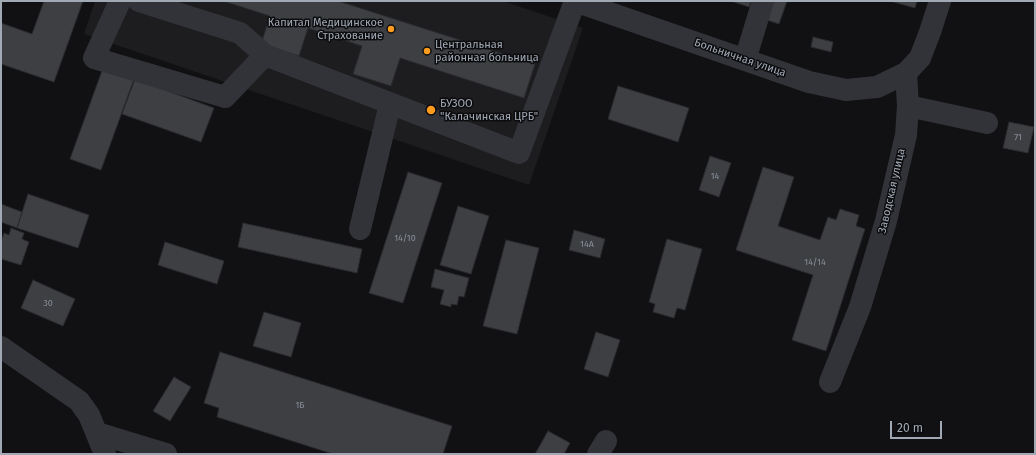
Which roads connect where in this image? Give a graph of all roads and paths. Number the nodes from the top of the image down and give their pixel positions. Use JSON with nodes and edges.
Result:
{"nodes":[{"id":1,"x":120,"y":1,"type":"edge"},
{"id":2,"x":139,"y":1,"type":"edge"},
{"id":3,"x":575,"y":1,"type":"edge"},
{"id":4,"x":763,"y":1,"type":"edge"},
{"id":5,"x":940,"y":1,"type":"edge"},
{"id":6,"x":264,"y":55,"type":"junction"},
{"id":7,"x":745,"y":60,"type":"junction"},
{"id":8,"x":906,"y":73,"type":"junction"},
{"id":9,"x":390,"y":104,"type":"junction"},
{"id":10,"x":908,"y":106,"type":"junction"},
{"id":11,"x":987,"y":123,"type":"dead end"},
{"id":12,"x":360,"y":229,"type":"dead end"},
{"id":13,"x":1,"y":347,"type":"edge"},
{"id":14,"x":830,"y":382,"type":"dead end"},
{"id":15,"x":97,"y":433,"type":"junction"},
{"id":16,"x":105,"y":454,"type":"edge"},
{"id":17,"x":166,"y":454,"type":"edge"}],
"edges":[{"from":1,"to":6,"type":"street"},
{"from":2,"to":6,"type":"street"},
{"from":3,"to":7,"type":"street","name":"Больничная улица"},
{"from":3,"to":9,"type":"street"},
{"from":4,"to":7,"type":"street"},
{"from":5,"to":8,"type":"street"},
{"from":6,"to":9,"type":"street"},
{"from":7,"to":8,"type":"street","name":"Больничная улица"},
{"from":8,"to":10,"type":"street","name":"Заводская улица"},
{"from":9,"to":12,"type":"street"},
{"from":10,"to":11,"type":"street"},
{"from":10,"to":14,"type":"street","name":"Заводская улица"},
{"from":13,"to":15,"type":"street"},
{"from":15,"to":16,"type":"street"},
{"from":15,"to":17,"type":"street"}]}
